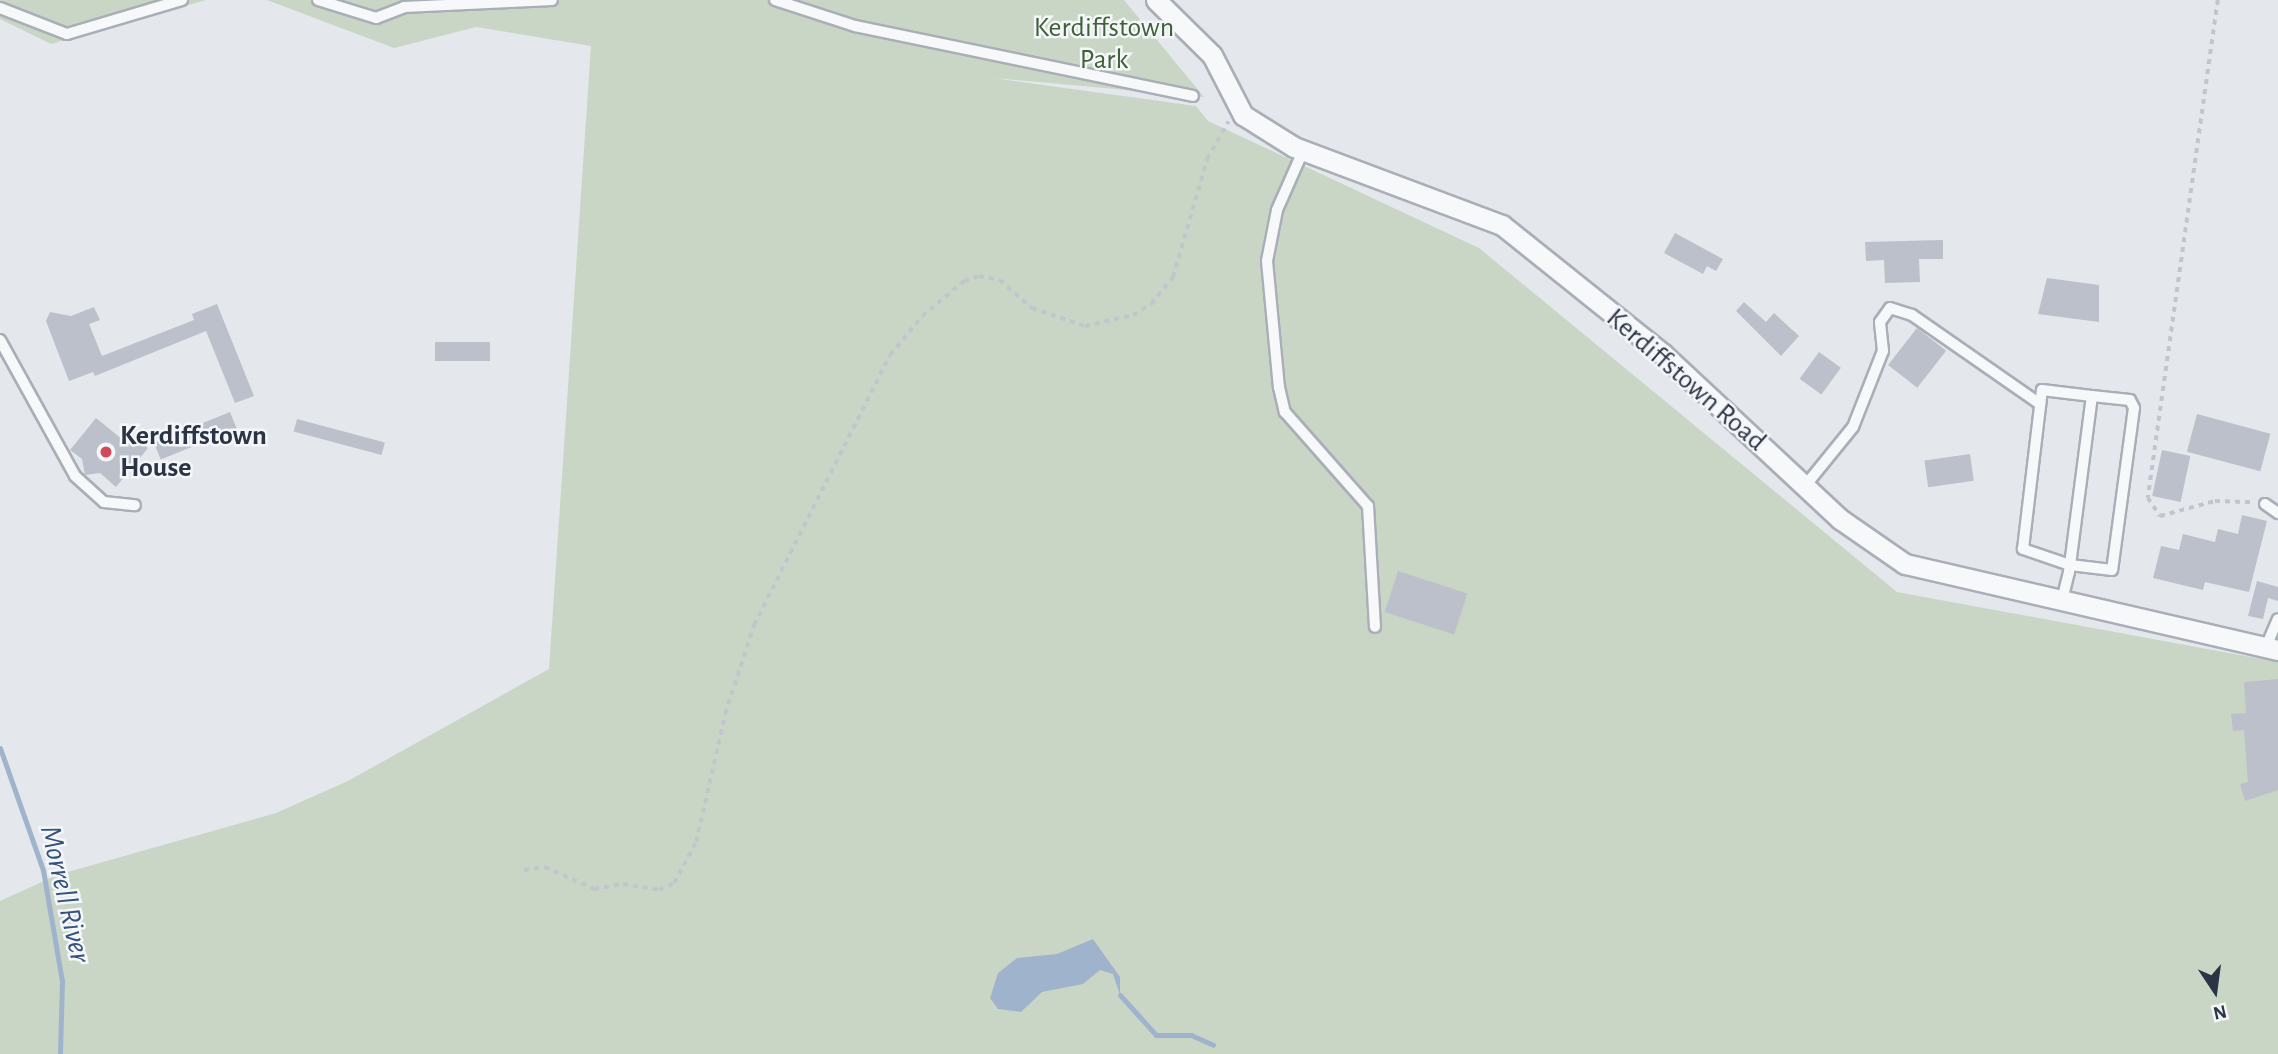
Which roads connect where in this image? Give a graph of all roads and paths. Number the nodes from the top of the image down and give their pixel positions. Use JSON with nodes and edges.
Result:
{"nodes":[{"id":1,"x":181,"y":0,"type":"edge"},
{"id":2,"x":318,"y":0,"type":"edge"},
{"id":3,"x":552,"y":0,"type":"edge"},
{"id":4,"x":775,"y":0,"type":"edge"},
{"id":5,"x":1156,"y":0,"type":"edge"},
{"id":6,"x":2218,"y":0,"type":"edge"},
{"id":7,"x":0,"y":8,"type":"edge"},
{"id":8,"x":1193,"y":96,"type":"dead end"},
{"id":9,"x":1238,"y":105,"type":"junction"},
{"id":10,"x":1303,"y":151,"type":"junction"},
{"id":11,"x":0,"y":340,"type":"edge"},
{"id":12,"x":2092,"y":396,"type":"junction"},
{"id":13,"x":2040,"y":404,"type":"junction"},
{"id":14,"x":1805,"y":486,"type":"junction"},
{"id":15,"x":2265,"y":503,"type":"joint"},
{"id":16,"x":135,"y":505,"type":"dead end"},
{"id":17,"x":2278,"y":513,"type":"edge"},
{"id":18,"x":2070,"y":565,"type":"junction"},
{"id":19,"x":2062,"y":600,"type":"junction"},
{"id":20,"x":2278,"y":619,"type":"edge"},
{"id":21,"x":1375,"y":627,"type":"dead end"},
{"id":22,"x":2272,"y":648,"type":"edge"},
{"id":23,"x":524,"y":870,"type":"dead end"}],
"edges":[{"from":1,"to":7,"type":"lane"},
{"from":2,"to":3,"type":"lane"},
{"from":4,"to":8,"type":"lane"},
{"from":5,"to":9,"type":"street","name":"Kerdiffstown Road"},
{"from":6,"to":15,"type":"path"},
{"from":9,"to":10,"type":"street","name":"Kerdiffstown Road"},
{"from":9,"to":23,"type":"path"},
{"from":10,"to":14,"type":"street","name":"Kerdiffstown Road"},
{"from":10,"to":21,"type":"lane"},
{"from":11,"to":16,"type":"lane"},
{"from":12,"to":13,"type":"lane"},
{"from":12,"to":18,"type":"lane"},
{"from":12,"to":18,"type":"lane"},
{"from":13,"to":14,"type":"lane"},
{"from":13,"to":18,"type":"lane"},
{"from":14,"to":19,"type":"street","name":"Kerdiffstown Road"},
{"from":15,"to":17,"type":"lane"},
{"from":18,"to":19,"type":"lane"},
{"from":19,"to":22,"type":"street","name":"Kerdiffstown Road"},
{"from":20,"to":22,"type":"lane"}]}
